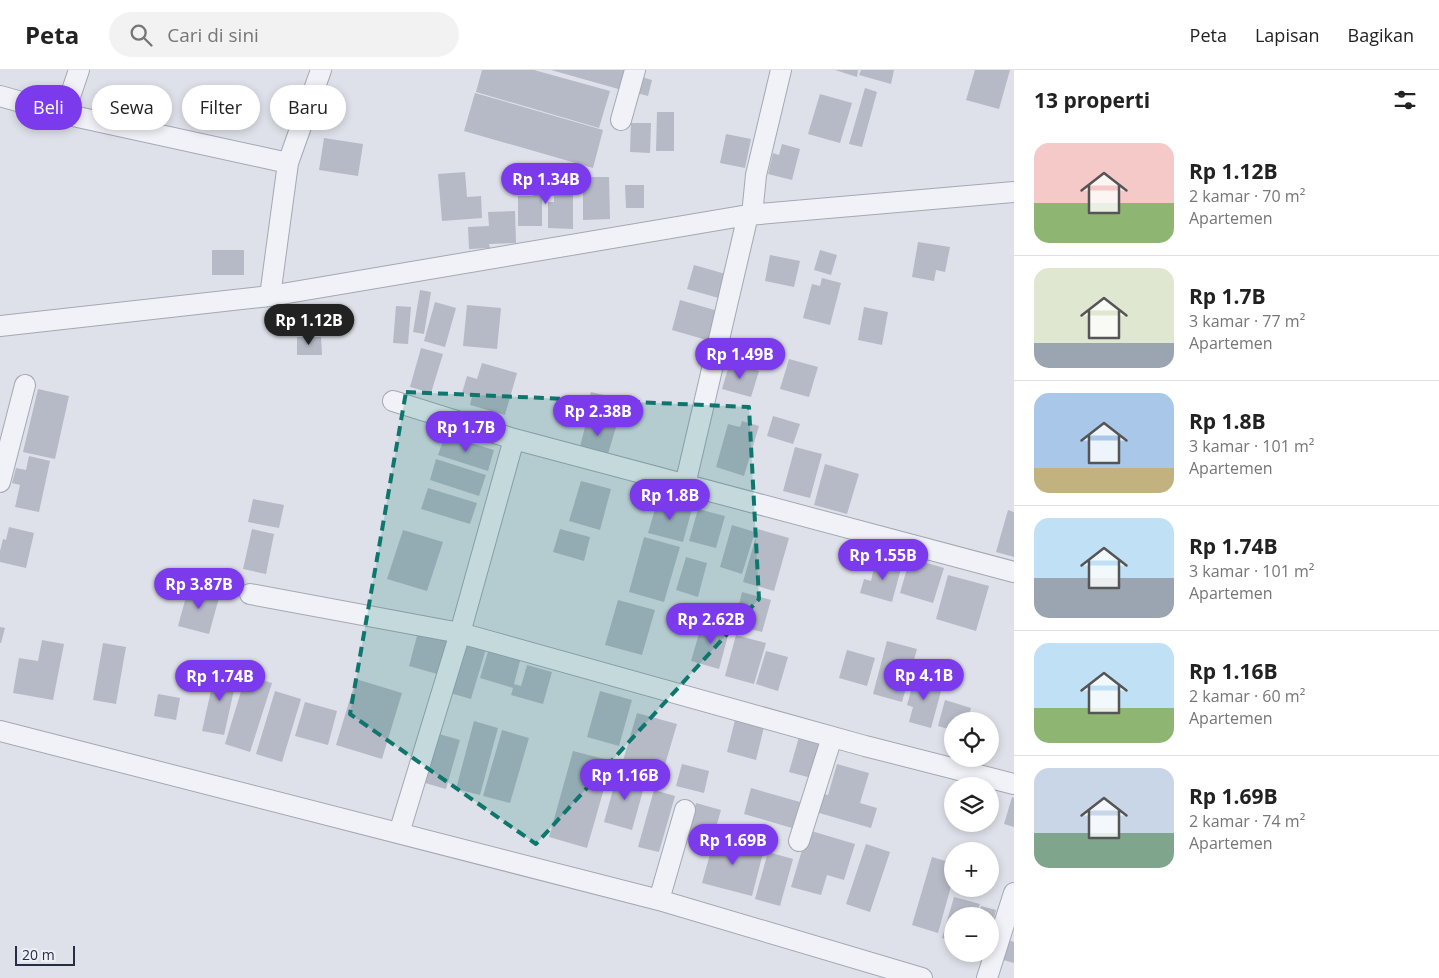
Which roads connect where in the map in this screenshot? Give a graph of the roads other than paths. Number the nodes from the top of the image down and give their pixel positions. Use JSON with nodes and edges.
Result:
{"nodes":[{"id":1,"x":79,"y":70,"type":"edge"},
{"id":2,"x":321,"y":70,"type":"edge"},
{"id":3,"x":635,"y":70,"type":"edge"},
{"id":4,"x":781,"y":70,"type":"edge"},
{"id":5,"x":74,"y":85,"type":"edge"},
{"id":6,"x":0,"y":96,"type":"edge"},
{"id":7,"x":15,"y":100,"type":"edge"},
{"id":8,"x":82,"y":118,"type":"edge"},
{"id":9,"x":621,"y":120,"type":"dead end"},
{"id":10,"x":288,"y":163,"type":"junction"},
{"id":11,"x":1014,"y":192,"type":"edge"},
{"id":12,"x":750,"y":215,"type":"junction"},
{"id":13,"x":270,"y":296,"type":"junction"},
{"id":14,"x":0,"y":326,"type":"edge"},
{"id":15,"x":25,"y":385,"type":"dead end"},
{"id":16,"x":393,"y":401,"type":"dead end"},
{"id":17,"x":514,"y":439,"type":"junction"},
{"id":18,"x":0,"y":482,"type":"edge"},
{"id":19,"x":685,"y":485,"type":"junction"},
{"id":20,"x":1014,"y":572,"type":"edge"},
{"id":21,"x":250,"y":594,"type":"dead end"},
{"id":22,"x":460,"y":633,"type":"junction"},
{"id":23,"x":0,"y":731,"type":"edge"},
{"id":24,"x":832,"y":737,"type":"junction"},
{"id":25,"x":1014,"y":784,"type":"edge"},
{"id":26,"x":685,"y":810,"type":"dead end"},
{"id":27,"x":399,"y":833,"type":"junction"},
{"id":28,"x":799,"y":841,"type":"dead end"},
{"id":29,"x":1014,"y":894,"type":"edge"},
{"id":30,"x":659,"y":900,"type":"junction"},
{"id":31,"x":922,"y":978,"type":"edge"},
{"id":32,"x":987,"y":978,"type":"edge"}],
"edges":[{"from":1,"to":5,"type":"street"},
{"from":2,"to":10,"type":"street"},
{"from":3,"to":9,"type":"street"},
{"from":4,"to":12,"type":"street"},
{"from":6,"to":7,"type":"street"},
{"from":8,"to":10,"type":"street"},
{"from":10,"to":13,"type":"street"},
{"from":11,"to":12,"type":"street"},
{"from":12,"to":13,"type":"street"},
{"from":12,"to":19,"type":"street"},
{"from":13,"to":14,"type":"street"},
{"from":15,"to":18,"type":"street"},
{"from":16,"to":17,"type":"street"},
{"from":17,"to":19,"type":"street"},
{"from":17,"to":22,"type":"street"},
{"from":19,"to":20,"type":"street"},
{"from":21,"to":22,"type":"street"},
{"from":22,"to":24,"type":"street"},
{"from":22,"to":27,"type":"street"},
{"from":23,"to":27,"type":"street"},
{"from":24,"to":25,"type":"street"},
{"from":24,"to":28,"type":"street"},
{"from":26,"to":30,"type":"street"},
{"from":27,"to":30,"type":"street"},
{"from":29,"to":32,"type":"street"},
{"from":30,"to":31,"type":"street"}]}
